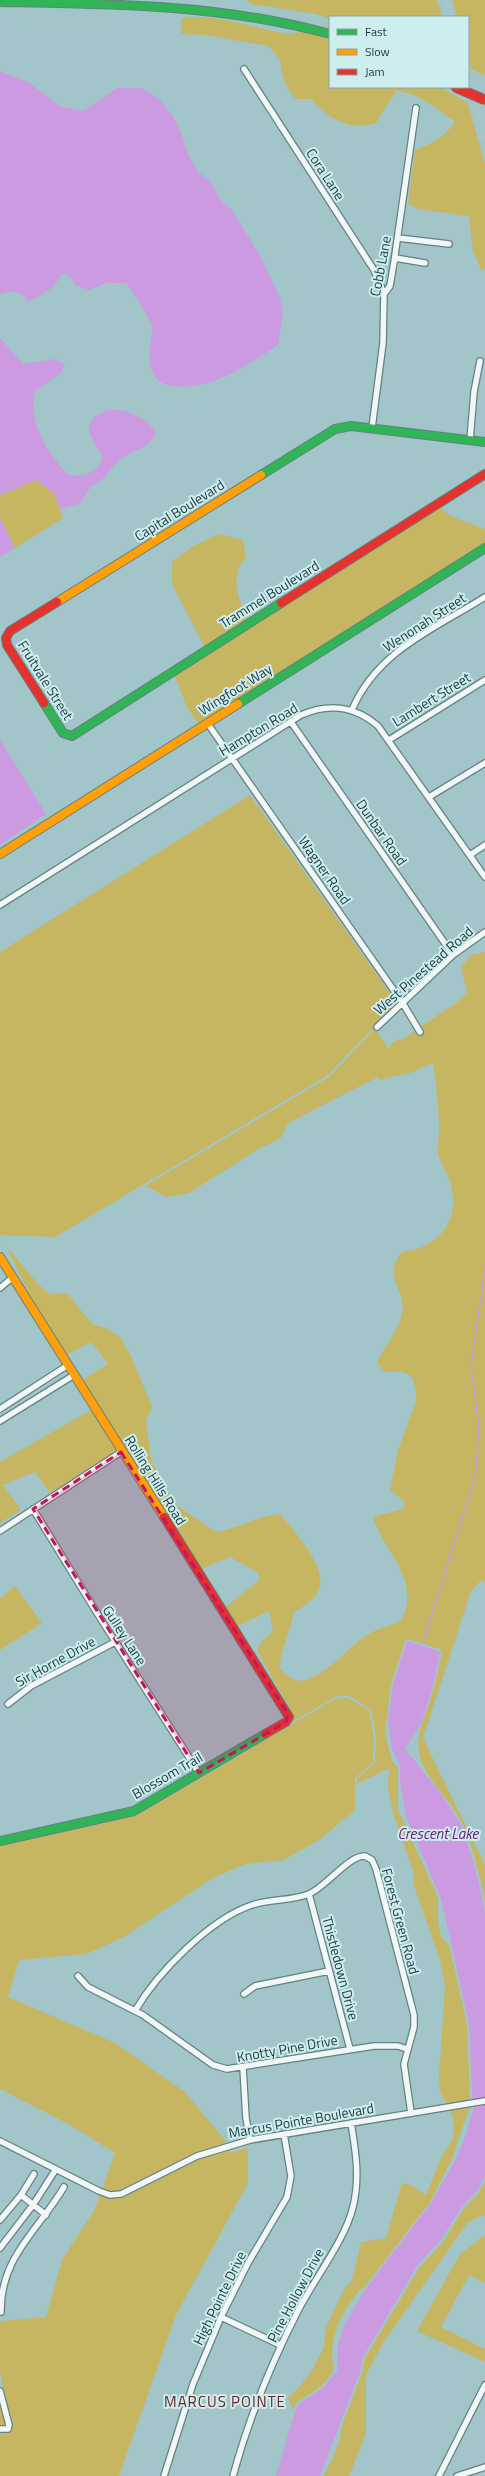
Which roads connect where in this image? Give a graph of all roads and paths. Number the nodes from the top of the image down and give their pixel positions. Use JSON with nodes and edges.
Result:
{"nodes":[{"id":1,"x":0,"y":2,"type":"edge"},
{"id":2,"x":329,"y":34,"type":"edge"},
{"id":3,"x":244,"y":69,"type":"dead end"},
{"id":4,"x":457,"y":88,"type":"edge"},
{"id":5,"x":485,"y":100,"type":"edge"},
{"id":6,"x":416,"y":108,"type":"dead end"},
{"id":7,"x":398,"y":238,"type":"junction"},
{"id":8,"x":449,"y":244,"type":"dead end"},
{"id":9,"x":395,"y":258,"type":"junction"},
{"id":10,"x":425,"y":263,"type":"dead end"},
{"id":11,"x":384,"y":294,"type":"junction"},
{"id":12,"x":480,"y":361,"type":"dead end"},
{"id":13,"x":372,"y":428,"type":"junction"},
{"id":14,"x":470,"y":440,"type":"junction"},
{"id":15,"x":485,"y":442,"type":"edge"},
{"id":16,"x":485,"y":474,"type":"edge"},
{"id":17,"x":485,"y":548,"type":"edge"},
{"id":18,"x":485,"y":597,"type":"edge"},
{"id":19,"x":7,"y":636,"type":"joint"},
{"id":20,"x":485,"y":680,"type":"edge"},
{"id":21,"x":352,"y":710,"type":"junction"},
{"id":22,"x":291,"y":722,"type":"junction"},
{"id":23,"x":208,"y":724,"type":"junction"},
{"id":24,"x":68,"y":736,"type":"joint"},
{"id":25,"x":389,"y":740,"type":"junction"},
{"id":26,"x":233,"y":758,"type":"junction"},
{"id":27,"x":485,"y":763,"type":"edge"},
{"id":28,"x":429,"y":798,"type":"junction"},
{"id":29,"x":485,"y":845,"type":"edge"},
{"id":30,"x":0,"y":854,"type":"edge"},
{"id":31,"x":470,"y":855,"type":"junction"},
{"id":32,"x":485,"y":877,"type":"edge"},
{"id":33,"x":0,"y":905,"type":"edge"},
{"id":34,"x":485,"y":932,"type":"edge"},
{"id":35,"x":453,"y":955,"type":"junction"},
{"id":36,"x":402,"y":1002,"type":"junction"},
{"id":37,"x":376,"y":1027,"type":"dead end"},
{"id":38,"x":420,"y":1032,"type":"dead end"},
{"id":39,"x":0,"y":1257,"type":"edge"},
{"id":40,"x":13,"y":1277,"type":"junction"},
{"id":41,"x":0,"y":1288,"type":"edge"},
{"id":42,"x":68,"y":1365,"type":"junction"},
{"id":43,"x":74,"y":1375,"type":"junction"},
{"id":44,"x":0,"y":1409,"type":"edge"},
{"id":45,"x":0,"y":1421,"type":"edge"},
{"id":46,"x":121,"y":1452,"type":"junction"},
{"id":47,"x":33,"y":1509,"type":"junction"},
{"id":48,"x":0,"y":1531,"type":"edge"},
{"id":49,"x":115,"y":1642,"type":"junction"},
{"id":50,"x":8,"y":1704,"type":"dead end"},
{"id":51,"x":289,"y":1716,"type":"joint"},
{"id":52,"x":199,"y":1773,"type":"junction"},
{"id":53,"x":0,"y":1841,"type":"edge"},
{"id":54,"x":309,"y":1894,"type":"junction"},
{"id":55,"x":329,"y":1971,"type":"junction"},
{"id":56,"x":78,"y":1976,"type":"dead end"},
{"id":57,"x":244,"y":1994,"type":"dead end"},
{"id":58,"x":135,"y":2011,"type":"junction"},
{"id":59,"x":350,"y":2049,"type":"junction"},
{"id":60,"x":407,"y":2049,"type":"junction"},
{"id":61,"x":243,"y":2068,"type":"junction"},
{"id":62,"x":485,"y":2101,"type":"edge"},
{"id":63,"x":411,"y":2113,"type":"junction"},
{"id":64,"x":352,"y":2123,"type":"junction"},
{"id":65,"x":284,"y":2134,"type":"junction"},
{"id":66,"x":250,"y":2140,"type":"junction"},
{"id":67,"x":0,"y":2141,"type":"edge"},
{"id":68,"x":56,"y":2169,"type":"junction"},
{"id":69,"x":34,"y":2174,"type":"dead end"},
{"id":70,"x":64,"y":2187,"type":"dead end"},
{"id":71,"x":21,"y":2195,"type":"junction"},
{"id":72,"x":33,"y":2205,"type":"junction"},
{"id":73,"x":46,"y":2215,"type":"junction"},
{"id":74,"x":0,"y":2220,"type":"edge"},
{"id":75,"x":0,"y":2248,"type":"edge"},
{"id":76,"x":0,"y":2296,"type":"edge"},
{"id":77,"x":1,"y":2312,"type":"dead end"},
{"id":78,"x":221,"y":2317,"type":"junction"},
{"id":79,"x":280,"y":2346,"type":"junction"},
{"id":80,"x":485,"y":2385,"type":"edge"},
{"id":81,"x":0,"y":2391,"type":"edge"},
{"id":82,"x":2,"y":2408,"type":"edge"},
{"id":83,"x":0,"y":2429,"type":"edge"},
{"id":84,"x":485,"y":2467,"type":"edge"},
{"id":85,"x":164,"y":2476,"type":"edge"},
{"id":86,"x":233,"y":2476,"type":"edge"},
{"id":87,"x":439,"y":2476,"type":"edge"},
{"id":88,"x":457,"y":2476,"type":"edge"}],
"edges":[{"from":1,"to":2,"type":"main road"},
{"from":3,"to":11,"type":"street","name":"Cora Lane"},
{"from":4,"to":5,"type":"main road","bridge":true},
{"from":6,"to":7,"type":"street","name":"Cobb Lane"},
{"from":7,"to":8,"type":"street"},
{"from":7,"to":9,"type":"street","name":"Cobb Lane"},
{"from":9,"to":10,"type":"street"},
{"from":9,"to":11,"type":"street","name":"Cobb Lane"},
{"from":11,"to":13,"type":"street","name":"Cobb Lane"},
{"from":12,"to":14,"type":"street"},
{"from":13,"to":14,"type":"main road","name":"Capital Boulevard"},
{"from":13,"to":19,"type":"main road","name":"Capital Boulevard"},
{"from":14,"to":15,"type":"main road","name":"Capital Boulevard"},
{"from":16,"to":24,"type":"main road","name":"Trammel Boulevard"},
{"from":17,"to":23,"type":"main road","name":"Wingfoot Way"},
{"from":18,"to":21,"type":"street","name":"Wenonah Street"},
{"from":19,"to":24,"type":"main road","name":"Fruitvale Street"},
{"from":20,"to":25,"type":"street","name":"Lambert Street"},
{"from":21,"to":22,"type":"street","name":"Hampton Road"},
{"from":21,"to":25,"type":"street","name":"Hampton Road"},
{"from":22,"to":26,"type":"street","name":"Hampton Road"},
{"from":22,"to":35,"type":"street","name":"Dunbar Road"},
{"from":23,"to":26,"type":"street","name":"Wagner Road"},
{"from":23,"to":30,"type":"main road","name":"Wingfoot Way"},
{"from":25,"to":28,"type":"street","name":"Hampton Road"},
{"from":26,"to":33,"type":"street","name":"Hampton Road"},
{"from":26,"to":36,"type":"street","name":"Wagner Road"},
{"from":27,"to":28,"type":"street"},
{"from":28,"to":31,"type":"street","name":"Hampton Road"},
{"from":29,"to":31,"type":"street"},
{"from":31,"to":32,"type":"street","name":"Hampton Road"},
{"from":34,"to":35,"type":"street","name":"West Pinestead Road"},
{"from":35,"to":36,"type":"street","name":"West Pinestead Road"},
{"from":36,"to":37,"type":"street","name":"West Pinestead Road"},
{"from":36,"to":38,"type":"street","name":"Wagner Road"},
{"from":39,"to":40,"type":"main road","name":"Rolling Hills Road"},
{"from":40,"to":41,"type":"street"},
{"from":40,"to":42,"type":"main road","name":"Rolling Hills Road"},
{"from":42,"to":43,"type":"main road","name":"Rolling Hills Road"},
{"from":42,"to":44,"type":"street"},
{"from":43,"to":45,"type":"street"},
{"from":43,"to":46,"type":"main road","name":"Rolling Hills Road"},
{"from":46,"to":47,"type":"street"},
{"from":46,"to":51,"type":"main road","name":"Rolling Hills Road"},
{"from":47,"to":48,"type":"street"},
{"from":47,"to":49,"type":"street","name":"Gulley Lane"},
{"from":49,"to":50,"type":"street","name":"Sir Horne Drive"},
{"from":49,"to":52,"type":"street","name":"Gulley Lane"},
{"from":51,"to":52,"type":"main road","name":"Blossom Trail"},
{"from":52,"to":53,"type":"main road","name":"Blossom Trail"},
{"from":54,"to":55,"type":"street","name":"Thistledown Drive"},
{"from":54,"to":58,"type":"street","name":"Forest Green Road"},
{"from":54,"to":60,"type":"street","name":"Forest Green Road"},
{"from":55,"to":57,"type":"street"},
{"from":55,"to":59,"type":"street","name":"Thistledown Drive"},
{"from":56,"to":58,"type":"street","name":"Knotty Pine Drive"},
{"from":58,"to":61,"type":"street","name":"Knotty Pine Drive"},
{"from":59,"to":60,"type":"street","name":"Knotty Pine Drive"},
{"from":59,"to":61,"type":"street","name":"Knotty Pine Drive"},
{"from":60,"to":63,"type":"street","name":"Forest Green Road"},
{"from":61,"to":66,"type":"street"},
{"from":62,"to":63,"type":"street","name":"Marcus Pointe Boulevard"},
{"from":63,"to":64,"type":"street","name":"Marcus Pointe Boulevard"},
{"from":64,"to":65,"type":"street","name":"Marcus Pointe Boulevard"},
{"from":64,"to":79,"type":"street","name":"Pine Hollow Drive"},
{"from":65,"to":66,"type":"street","name":"Marcus Pointe Boulevard"},
{"from":65,"to":78,"type":"street","name":"High Pointe Drive"},
{"from":66,"to":68,"type":"street","name":"Marcus Pointe Boulevard"},
{"from":67,"to":68,"type":"street","name":"Marcus Pointe Boulevard"},
{"from":68,"to":72,"type":"street"},
{"from":69,"to":71,"type":"street"},
{"from":70,"to":73,"type":"street"},
{"from":71,"to":72,"type":"street"},
{"from":71,"to":74,"type":"street"},
{"from":72,"to":73,"type":"street"},
{"from":72,"to":75,"type":"street"},
{"from":73,"to":76,"type":"street"},
{"from":76,"to":77,"type":"street"},
{"from":78,"to":79,"type":"street"},
{"from":78,"to":85,"type":"street","name":"High Pointe Drive"},
{"from":79,"to":86,"type":"street","name":"Pine Hollow Drive"},
{"from":80,"to":87,"type":"street"},
{"from":81,"to":82,"type":"street"},
{"from":82,"to":83,"type":"street"},
{"from":84,"to":88,"type":"street"}]}
